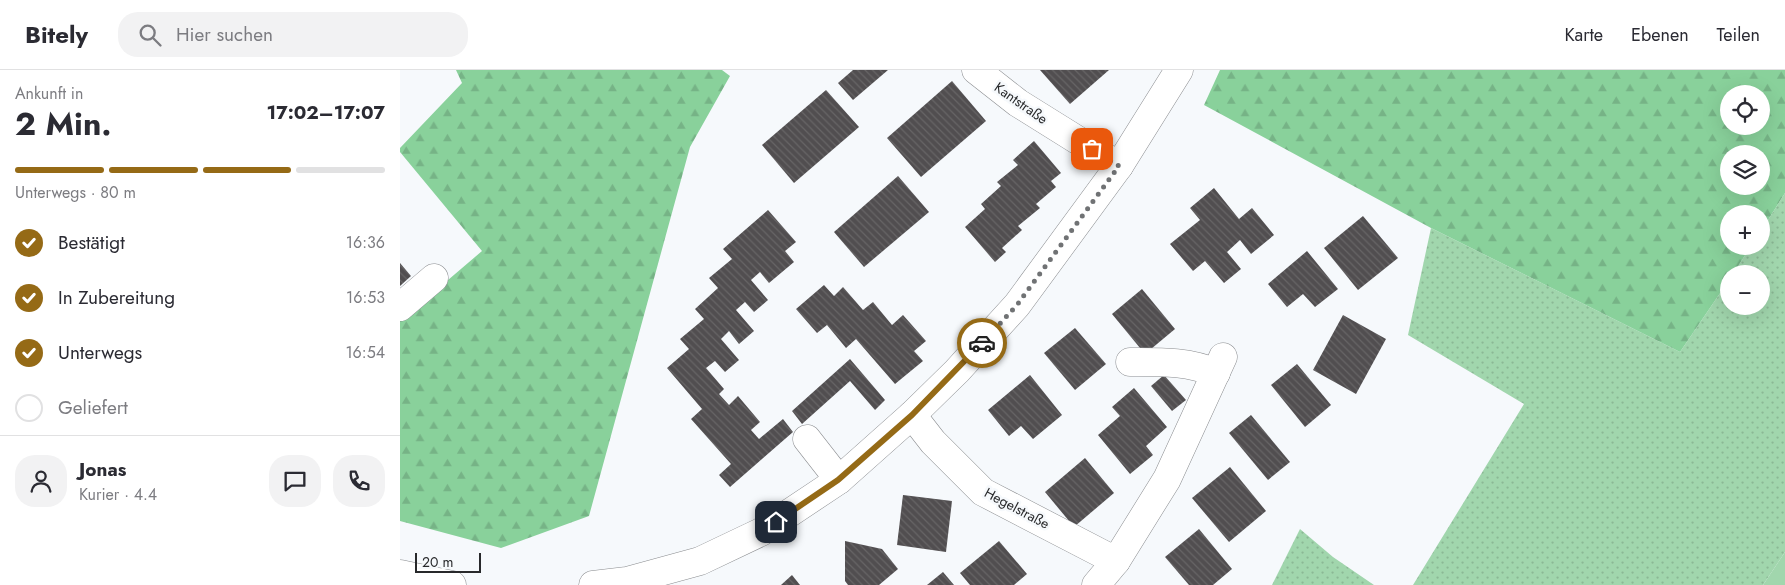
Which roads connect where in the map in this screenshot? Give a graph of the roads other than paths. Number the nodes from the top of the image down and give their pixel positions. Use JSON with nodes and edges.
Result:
{"nodes":[{"id":1,"x":976,"y":70,"type":"edge"},
{"id":2,"x":1179,"y":70,"type":"edge"},
{"id":3,"x":1119,"y":166,"type":"junction"},
{"id":4,"x":434,"y":278,"type":"dead end"},
{"id":5,"x":400,"y":307,"type":"edge"},
{"id":6,"x":1130,"y":362,"type":"dead end"},
{"id":7,"x":912,"y":415,"type":"junction"},
{"id":8,"x":807,"y":440,"type":"dead end"},
{"id":9,"x":838,"y":480,"type":"junction"},
{"id":10,"x":1116,"y":561,"type":"junction"},
{"id":11,"x":400,"y":574,"type":"edge"},
{"id":12,"x":452,"y":585,"type":"edge"},
{"id":13,"x":593,"y":585,"type":"edge"},
{"id":14,"x":1096,"y":585,"type":"edge"}],
"edges":[{"from":1,"to":3,"type":"street","name":"Kantstraße"},
{"from":2,"to":3,"type":"street"},
{"from":3,"to":7,"type":"street"},
{"from":4,"to":5,"type":"street"},
{"from":6,"to":10,"type":"street"},
{"from":7,"to":9,"type":"street"},
{"from":7,"to":10,"type":"street","name":"Hegelstraße"},
{"from":8,"to":9,"type":"street"},
{"from":9,"to":13,"type":"street"},
{"from":10,"to":14,"type":"street"},
{"from":11,"to":12,"type":"street"}]}
